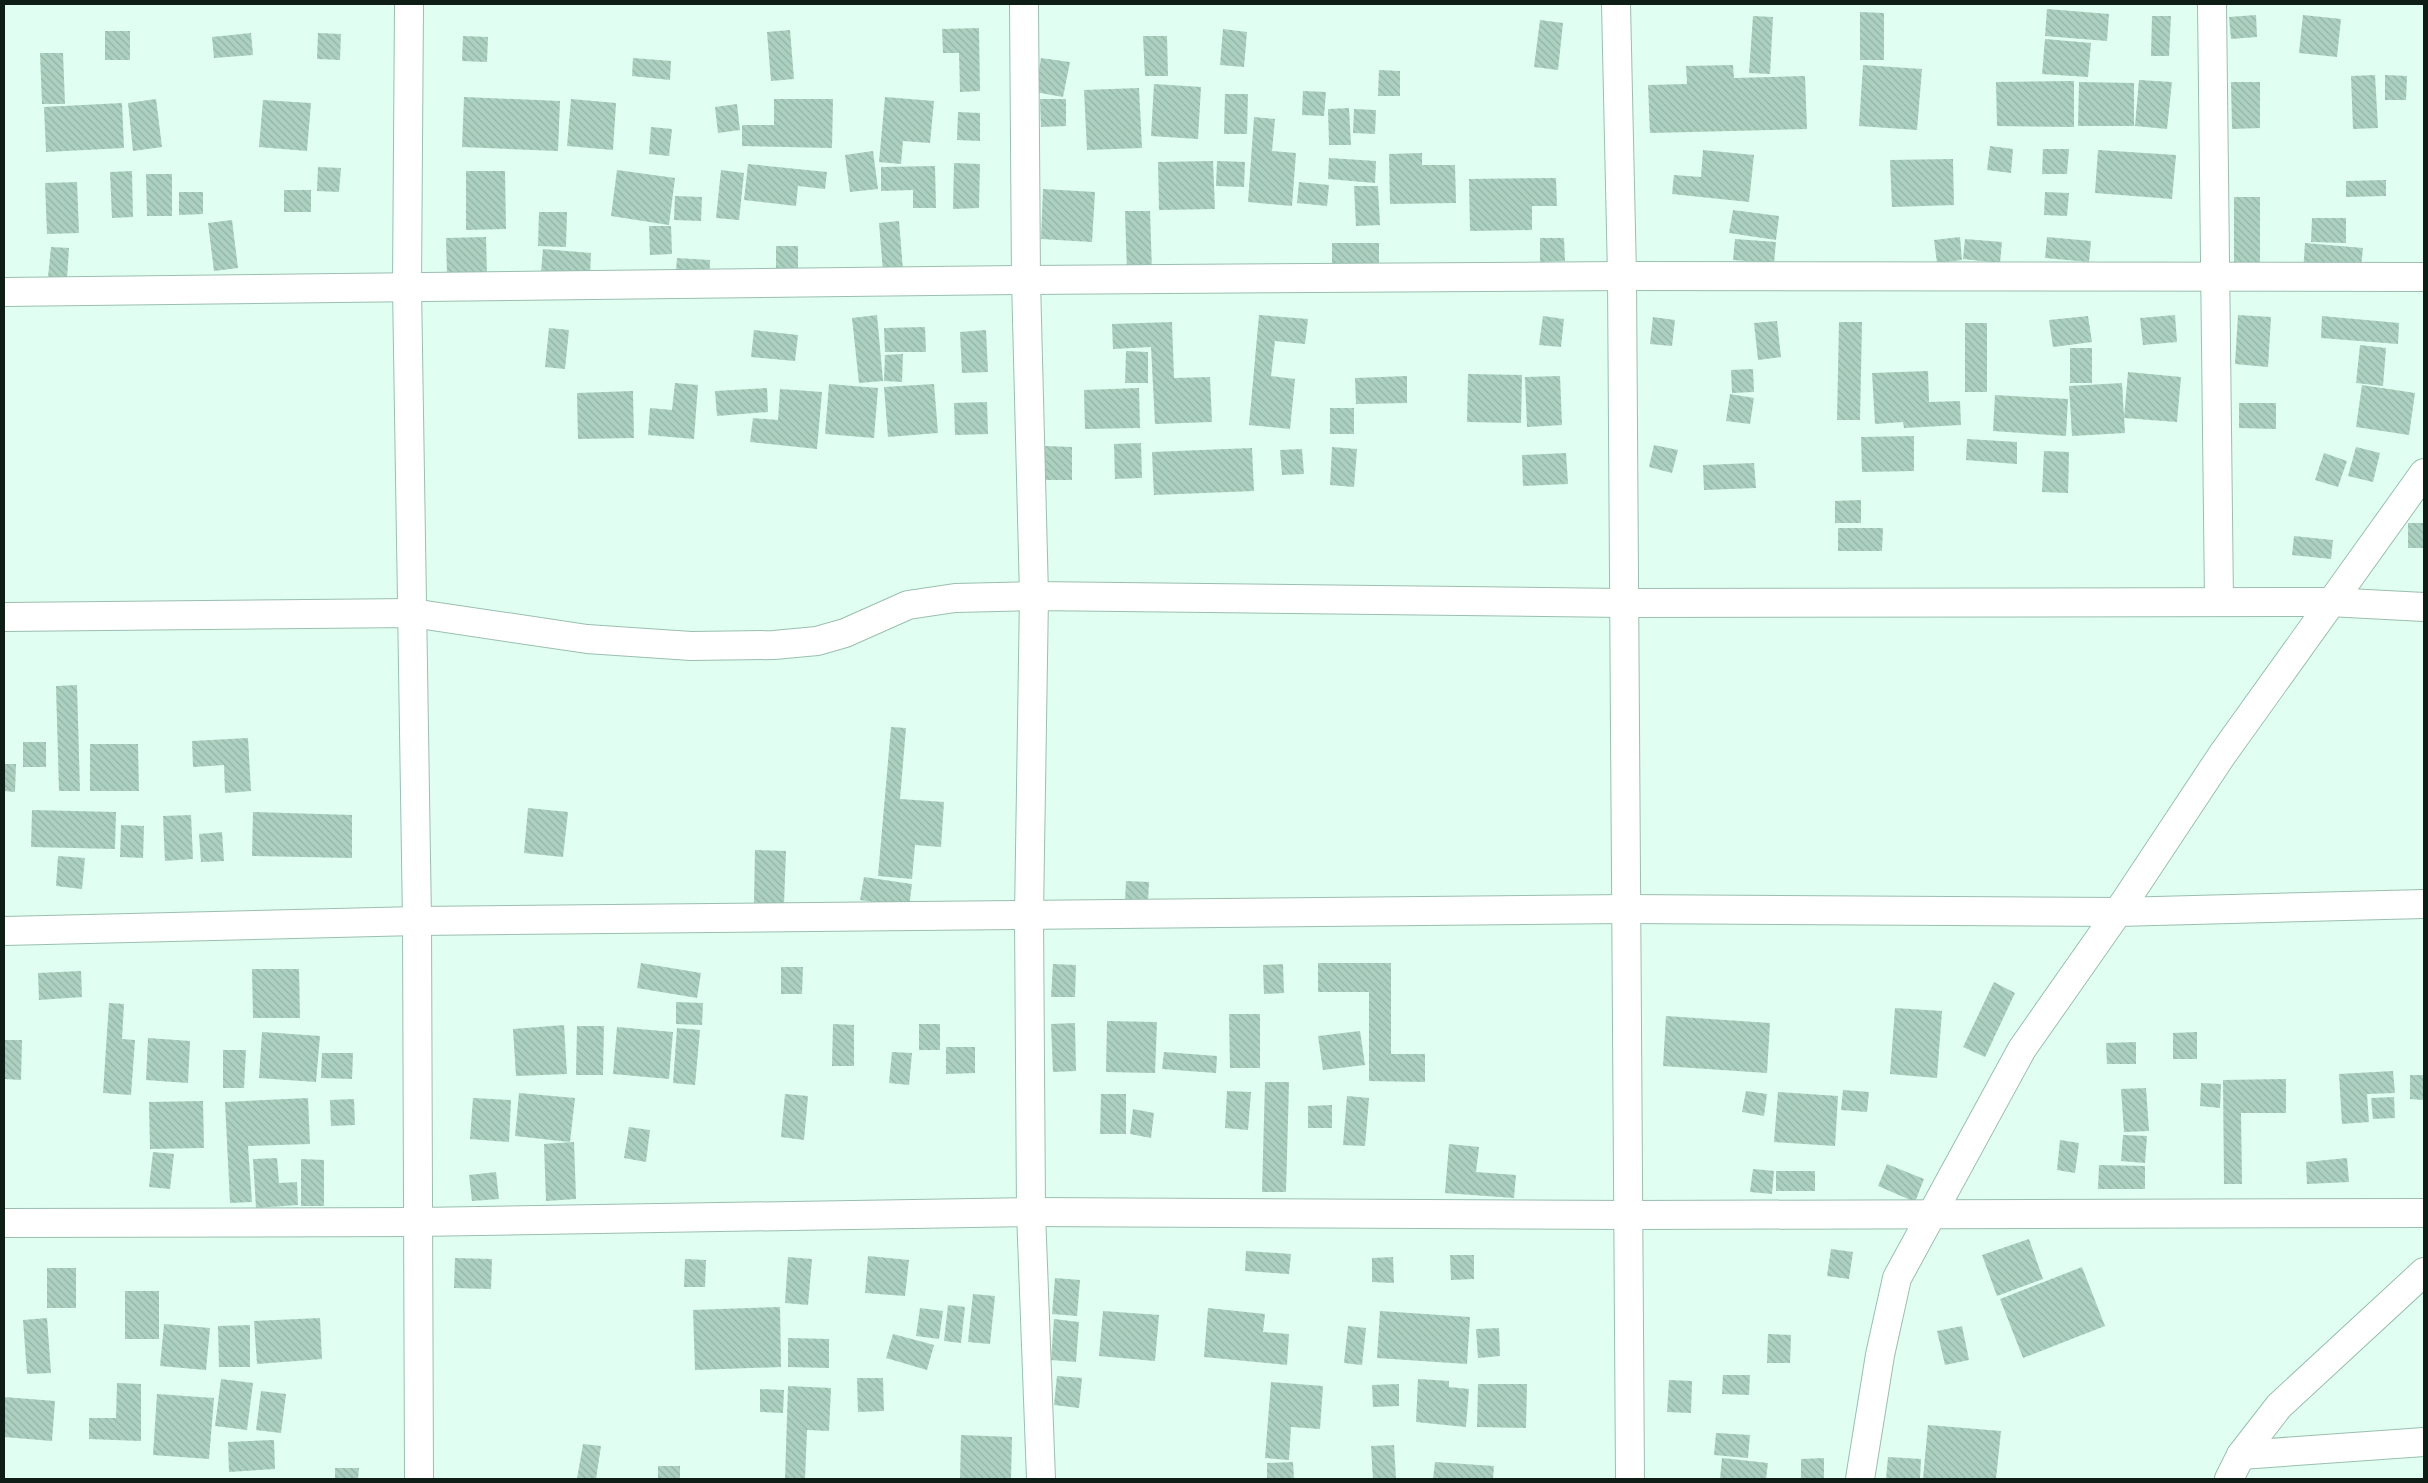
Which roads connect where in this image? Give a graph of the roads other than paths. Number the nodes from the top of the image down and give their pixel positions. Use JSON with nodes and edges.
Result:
{"nodes":[{"id":1,"x":410,"y":4,"type":"edge"},
{"id":2,"x":1024,"y":4,"type":"edge"},
{"id":3,"x":1616,"y":4,"type":"edge"},
{"id":4,"x":2212,"y":4,"type":"edge"},
{"id":5,"x":1622,"y":276,"type":"junction"},
{"id":6,"x":2424,"y":277,"type":"edge"},
{"id":7,"x":2216,"y":278,"type":"junction"},
{"id":8,"x":1026,"y":280,"type":"junction"},
{"id":9,"x":407,"y":286,"type":"junction"},
{"id":10,"x":4,"y":292,"type":"edge"},
{"id":11,"x":2424,"y":472,"type":"edge"},
{"id":12,"x":1034,"y":596,"type":"junction"},
{"id":13,"x":2218,"y":601,"type":"junction"},
{"id":14,"x":2330,"y":602,"type":"junction"},
{"id":15,"x":1624,"y":603,"type":"junction"},
{"id":16,"x":2424,"y":607,"type":"edge"},
{"id":17,"x":412,"y":613,"type":"junction"},
{"id":18,"x":4,"y":617,"type":"edge"},
{"id":19,"x":2424,"y":904,"type":"edge"},
{"id":20,"x":1626,"y":909,"type":"junction"},
{"id":21,"x":2118,"y":912,"type":"junction"},
{"id":22,"x":1029,"y":915,"type":"junction"},
{"id":23,"x":417,"y":921,"type":"junction"},
{"id":24,"x":4,"y":931,"type":"edge"},
{"id":25,"x":1030,"y":1212,"type":"junction"},
{"id":26,"x":2424,"y":1213,"type":"edge"},
{"id":27,"x":1630,"y":1215,"type":"junction"},
{"id":28,"x":1930,"y":1215,"type":"junction"},
{"id":29,"x":417,"y":1222,"type":"junction"},
{"id":30,"x":4,"y":1223,"type":"edge"},
{"id":31,"x":2424,"y":1272,"type":"edge"},
{"id":32,"x":2424,"y":1442,"type":"edge"},
{"id":33,"x":2241,"y":1455,"type":"junction"},
{"id":34,"x":419,"y":1479,"type":"edge"},
{"id":35,"x":1041,"y":1479,"type":"edge"},
{"id":36,"x":1630,"y":1479,"type":"edge"},
{"id":37,"x":1860,"y":1479,"type":"edge"},
{"id":38,"x":2229,"y":1479,"type":"edge"}],
"edges":[{"from":1,"to":9,"type":"street"},
{"from":2,"to":8,"type":"street"},
{"from":3,"to":5,"type":"street"},
{"from":4,"to":7,"type":"street"},
{"from":5,"to":7,"type":"street"},
{"from":5,"to":8,"type":"street"},
{"from":5,"to":15,"type":"street"},
{"from":6,"to":7,"type":"street"},
{"from":7,"to":13,"type":"street"},
{"from":8,"to":9,"type":"street"},
{"from":8,"to":12,"type":"street"},
{"from":9,"to":10,"type":"street"},
{"from":9,"to":17,"type":"street"},
{"from":11,"to":14,"type":"street"},
{"from":12,"to":15,"type":"street"},
{"from":12,"to":17,"type":"street"},
{"from":12,"to":22,"type":"street"},
{"from":13,"to":14,"type":"street"},
{"from":13,"to":15,"type":"street"},
{"from":14,"to":16,"type":"street"},
{"from":14,"to":21,"type":"street"},
{"from":15,"to":20,"type":"street"},
{"from":17,"to":18,"type":"street"},
{"from":17,"to":23,"type":"street"},
{"from":19,"to":21,"type":"street"},
{"from":20,"to":21,"type":"street"},
{"from":20,"to":22,"type":"street"},
{"from":20,"to":27,"type":"street"},
{"from":21,"to":28,"type":"street"},
{"from":22,"to":23,"type":"street"},
{"from":22,"to":25,"type":"street"},
{"from":23,"to":24,"type":"street"},
{"from":23,"to":29,"type":"street"},
{"from":25,"to":27,"type":"street"},
{"from":25,"to":29,"type":"street"},
{"from":25,"to":35,"type":"street"},
{"from":26,"to":28,"type":"street"},
{"from":27,"to":28,"type":"street"},
{"from":27,"to":36,"type":"street"},
{"from":28,"to":37,"type":"street"},
{"from":29,"to":30,"type":"street"},
{"from":29,"to":34,"type":"street"},
{"from":31,"to":33,"type":"street"},
{"from":32,"to":33,"type":"street"},
{"from":33,"to":38,"type":"street"}]}
